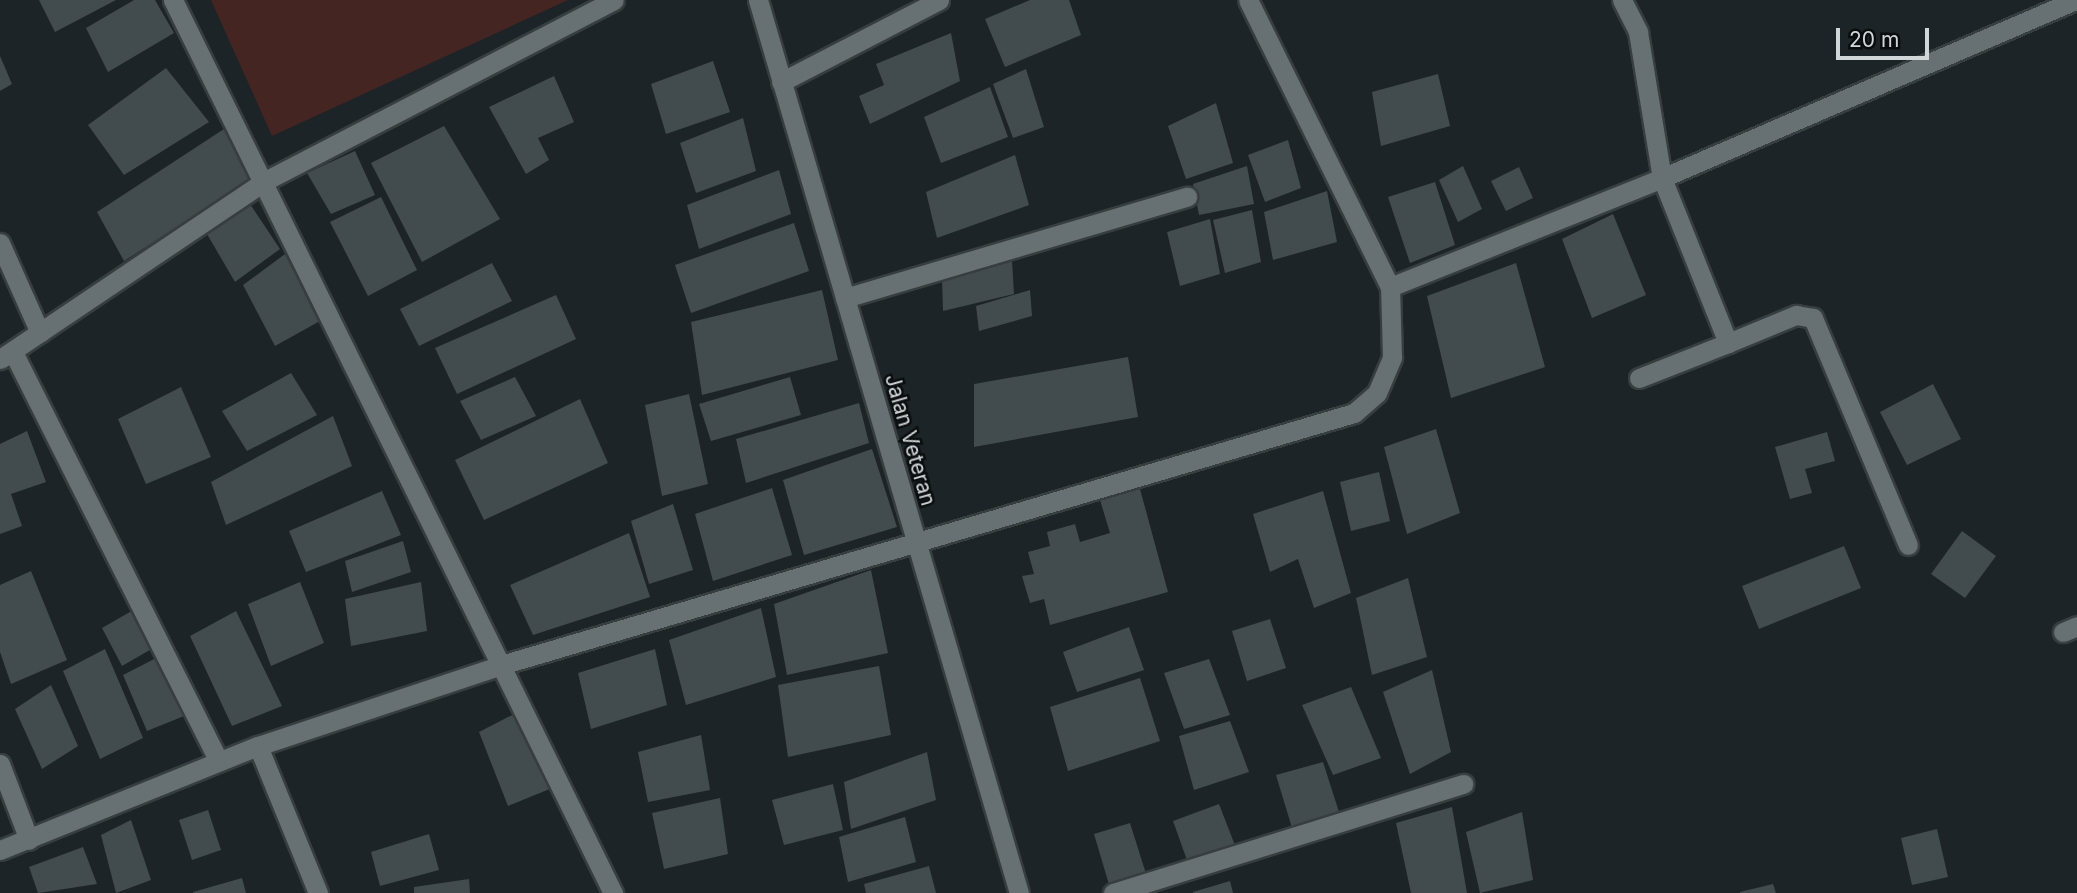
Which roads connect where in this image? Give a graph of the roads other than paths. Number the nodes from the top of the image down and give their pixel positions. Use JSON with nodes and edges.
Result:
{"nodes":[{"id":1,"x":173,"y":0,"type":"edge"},
{"id":2,"x":614,"y":0,"type":"edge"},
{"id":3,"x":758,"y":0,"type":"edge"},
{"id":4,"x":939,"y":0,"type":"edge"},
{"id":5,"x":1248,"y":0,"type":"edge"},
{"id":6,"x":1622,"y":0,"type":"edge"},
{"id":7,"x":2075,"y":0,"type":"edge"},
{"id":8,"x":781,"y":82,"type":"junction"},
{"id":9,"x":1662,"y":178,"type":"junction"},
{"id":10,"x":263,"y":182,"type":"junction"},
{"id":11,"x":1187,"y":197,"type":"dead end"},
{"id":12,"x":0,"y":243,"type":"edge"},
{"id":13,"x":1390,"y":287,"type":"junction"},
{"id":14,"x":845,"y":298,"type":"junction"},
{"id":15,"x":40,"y":333,"type":"junction"},
{"id":16,"x":1728,"y":343,"type":"junction"},
{"id":17,"x":6,"y":356,"type":"edge"},
{"id":18,"x":1639,"y":378,"type":"dead end"},
{"id":19,"x":914,"y":539,"type":"junction"},
{"id":20,"x":1908,"y":545,"type":"dead end"},
{"id":21,"x":501,"y":665,"type":"junction"},
{"id":22,"x":258,"y":746,"type":"junction"},
{"id":23,"x":219,"y":761,"type":"junction"},
{"id":24,"x":0,"y":764,"type":"edge"},
{"id":25,"x":1463,"y":784,"type":"dead end"},
{"id":26,"x":29,"y":840,"type":"junction"},
{"id":27,"x":0,"y":850,"type":"edge"},
{"id":28,"x":318,"y":893,"type":"edge"},
{"id":29,"x":613,"y":893,"type":"edge"},
{"id":30,"x":1019,"y":893,"type":"edge"},
{"id":31,"x":1113,"y":893,"type":"edge"}],
"edges":[{"from":1,"to":10,"type":"street"},
{"from":2,"to":10,"type":"street"},
{"from":3,"to":8,"type":"street","name":"Jalan Veteran"},
{"from":4,"to":8,"type":"street"},
{"from":5,"to":13,"type":"street"},
{"from":6,"to":9,"type":"street"},
{"from":7,"to":9,"type":"street"},
{"from":8,"to":14,"type":"street","name":"Jalan Veteran"},
{"from":9,"to":13,"type":"street"},
{"from":9,"to":16,"type":"street"},
{"from":10,"to":15,"type":"street"},
{"from":10,"to":21,"type":"street"},
{"from":11,"to":14,"type":"street"},
{"from":12,"to":15,"type":"street"},
{"from":13,"to":19,"type":"street"},
{"from":14,"to":19,"type":"street","name":"Jalan Veteran"},
{"from":15,"to":17,"type":"street"},
{"from":16,"to":18,"type":"street"},
{"from":16,"to":20,"type":"street"},
{"from":17,"to":23,"type":"street"},
{"from":19,"to":21,"type":"street"},
{"from":19,"to":30,"type":"street","name":"Jalan Veteran"},
{"from":21,"to":22,"type":"street"},
{"from":21,"to":29,"type":"street"},
{"from":22,"to":23,"type":"street"},
{"from":22,"to":28,"type":"street"},
{"from":23,"to":26,"type":"street"},
{"from":24,"to":26,"type":"street"},
{"from":25,"to":31,"type":"street"},
{"from":26,"to":27,"type":"street"}]}
